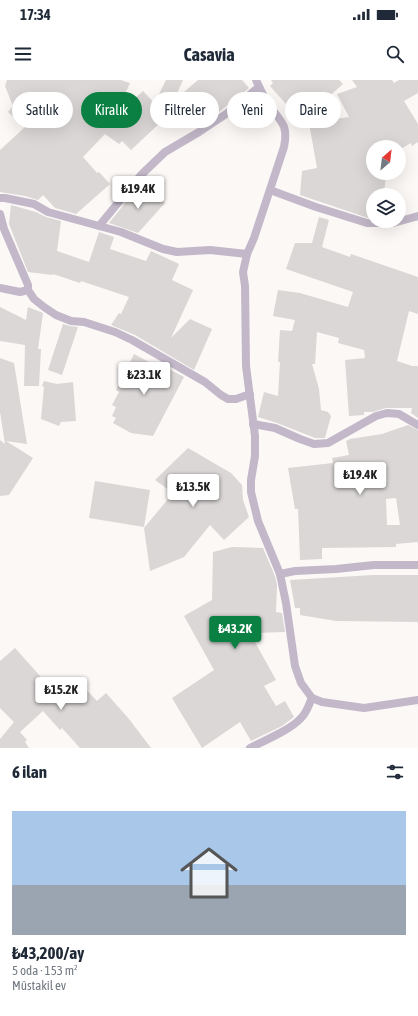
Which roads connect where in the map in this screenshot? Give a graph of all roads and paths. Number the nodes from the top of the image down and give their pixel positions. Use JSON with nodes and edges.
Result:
{"nodes":[{"id":1,"x":257,"y":83,"type":"edge"},
{"id":2,"x":270,"y":190,"type":"junction"},
{"id":3,"x":0,"y":198,"type":"edge"},
{"id":4,"x":0,"y":214,"type":"edge"},
{"id":5,"x":418,"y":216,"type":"edge"},
{"id":6,"x":99,"y":226,"type":"junction"},
{"id":7,"x":247,"y":254,"type":"junction"},
{"id":8,"x":0,"y":288,"type":"edge"},
{"id":9,"x":28,"y":290,"type":"junction"},
{"id":10,"x":250,"y":394,"type":"junction"},
{"id":11,"x":253,"y":424,"type":"junction"},
{"id":12,"x":418,"y":425,"type":"edge"},
{"id":13,"x":418,"y":565,"type":"edge"},
{"id":14,"x":280,"y":574,"type":"junction"},
{"id":15,"x":312,"y":698,"type":"junction"},
{"id":16,"x":418,"y":700,"type":"edge"},
{"id":17,"x":250,"y":748,"type":"edge"}],
"edges":[{"from":1,"to":2,"type":"street"},
{"from":1,"to":6,"type":"street"},
{"from":2,"to":5,"type":"street"},
{"from":2,"to":7,"type":"street"},
{"from":3,"to":6,"type":"street"},
{"from":4,"to":9,"type":"street"},
{"from":6,"to":7,"type":"street"},
{"from":7,"to":10,"type":"street"},
{"from":8,"to":9,"type":"street"},
{"from":9,"to":10,"type":"street"},
{"from":10,"to":11,"type":"street"},
{"from":11,"to":12,"type":"street"},
{"from":11,"to":14,"type":"street"},
{"from":13,"to":14,"type":"street"},
{"from":14,"to":15,"type":"street"},
{"from":15,"to":16,"type":"street"},
{"from":15,"to":17,"type":"street"}]}
